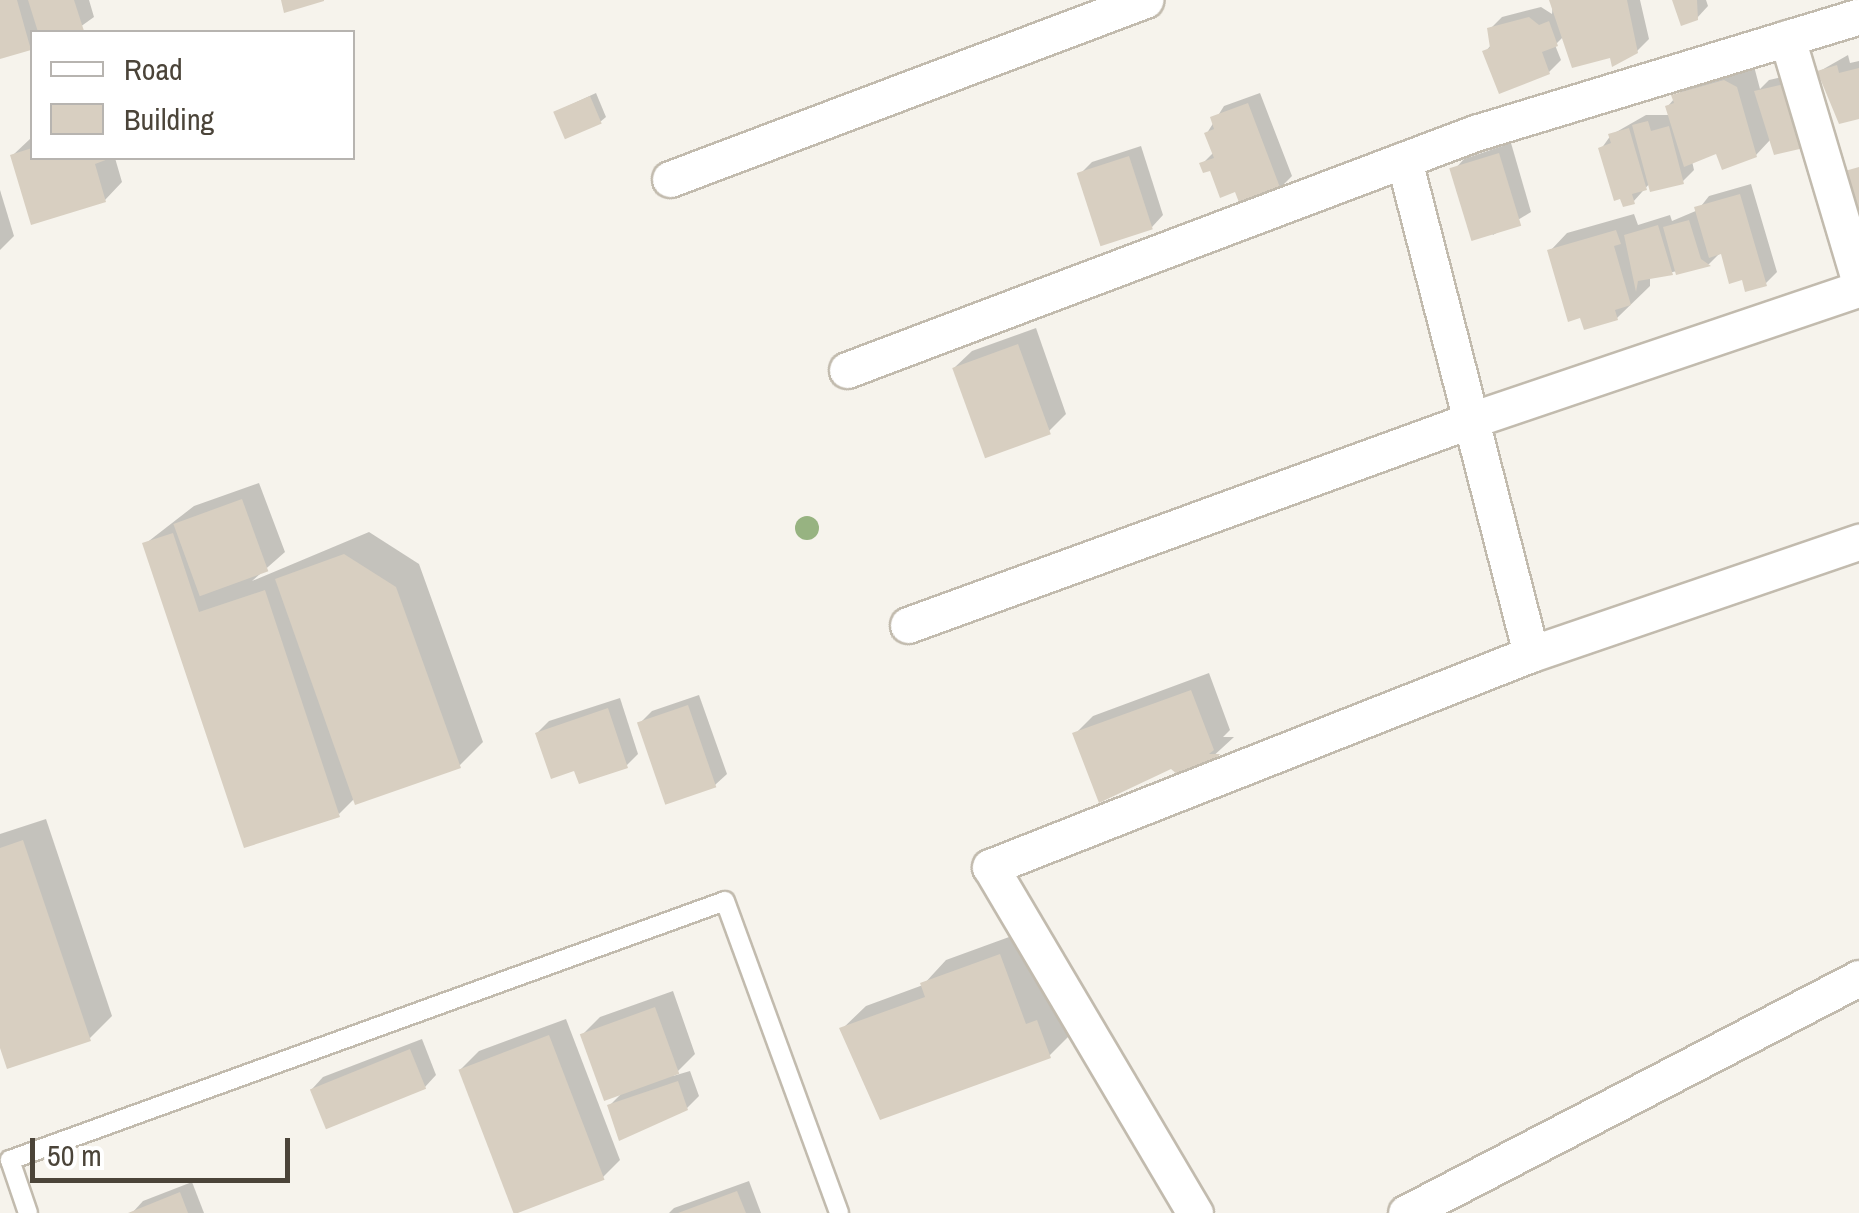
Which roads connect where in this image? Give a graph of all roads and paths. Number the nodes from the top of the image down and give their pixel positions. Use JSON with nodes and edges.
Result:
{"nodes":[{"id":1,"x":1146,"y":0,"type":"edge"},
{"id":2,"x":1859,"y":16,"type":"edge"},
{"id":3,"x":1787,"y":38,"type":"junction"},
{"id":4,"x":1404,"y":160,"type":"junction"},
{"id":5,"x":670,"y":179,"type":"dead end"},
{"id":6,"x":1859,"y":280,"type":"edge"},
{"id":7,"x":1859,"y":289,"type":"edge"},
{"id":8,"x":847,"y":370,"type":"dead end"},
{"id":9,"x":1474,"y":419,"type":"junction"},
{"id":10,"x":1859,"y":542,"type":"edge"},
{"id":11,"x":908,"y":625,"type":"dead end"},
{"id":12,"x":1531,"y":654,"type":"junction"},
{"id":13,"x":1859,"y":978,"type":"edge"},
{"id":14,"x":28,"y":1213,"type":"edge"},
{"id":15,"x":838,"y":1213,"type":"edge"},
{"id":16,"x":1195,"y":1213,"type":"edge"},
{"id":17,"x":1406,"y":1213,"type":"edge"}],
"edges":[{"from":1,"to":5,"type":"street"},
{"from":2,"to":3,"type":"street"},
{"from":3,"to":4,"type":"street"},
{"from":3,"to":6,"type":"street"},
{"from":4,"to":8,"type":"street"},
{"from":4,"to":9,"type":"street"},
{"from":7,"to":9,"type":"street"},
{"from":9,"to":11,"type":"street"},
{"from":9,"to":12,"type":"street"},
{"from":10,"to":12,"type":"street"},
{"from":12,"to":16,"type":"street"},
{"from":13,"to":17,"type":"street"},
{"from":14,"to":15,"type":"lane"}]}
